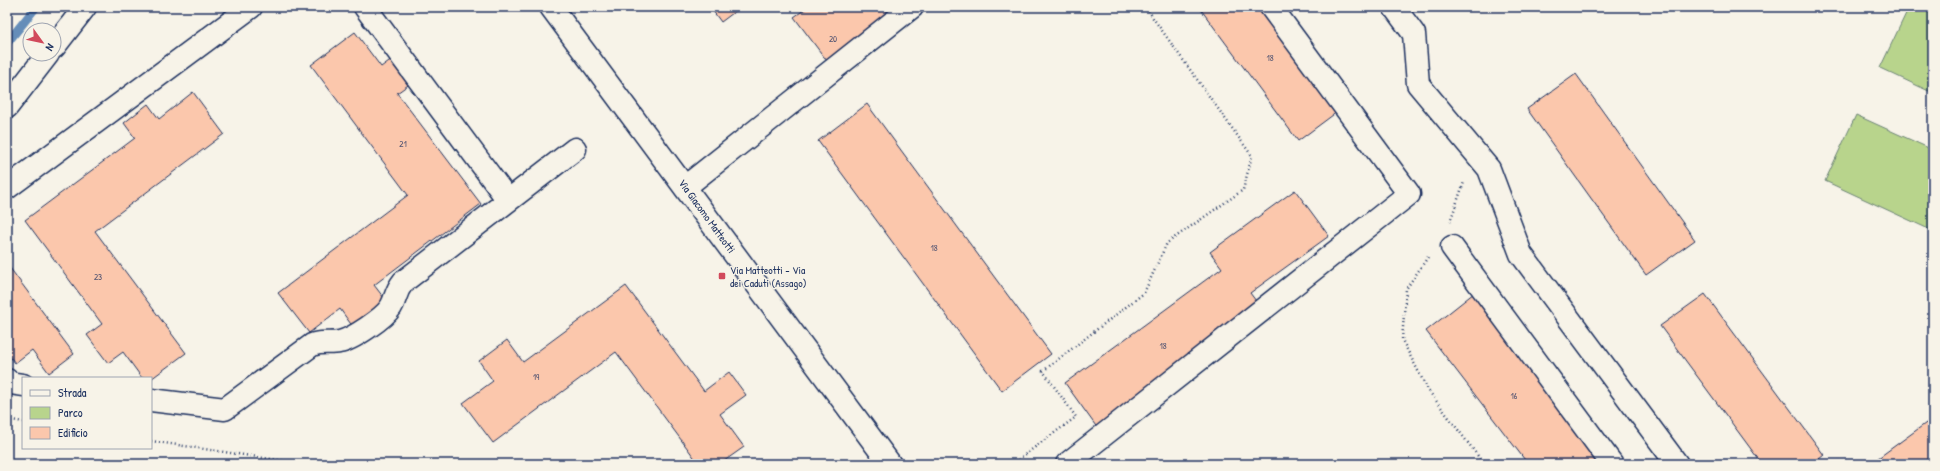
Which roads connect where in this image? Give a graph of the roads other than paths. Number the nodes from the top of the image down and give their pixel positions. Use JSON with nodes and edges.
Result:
{"nodes":[{"id":1,"x":85,"y":7,"type":"edge"},
{"id":2,"x":251,"y":7,"type":"edge"},
{"id":3,"x":365,"y":7,"type":"edge"},
{"id":4,"x":551,"y":7,"type":"edge"},
{"id":5,"x":912,"y":7,"type":"edge"},
{"id":6,"x":1271,"y":7,"type":"edge"},
{"id":7,"x":1394,"y":7,"type":"edge"},
{"id":8,"x":62,"y":37,"type":"edge"},
{"id":9,"x":42,"y":62,"type":"edge"},
{"id":10,"x":7,"y":107,"type":"edge"},
{"id":11,"x":575,"y":149,"type":"dead end"},
{"id":12,"x":685,"y":187,"type":"junction"},
{"id":13,"x":7,"y":188,"type":"edge"},
{"id":14,"x":508,"y":200,"type":"junction"},
{"id":15,"x":1450,"y":236,"type":"road end"},
{"id":16,"x":7,"y":380,"type":"edge"},
{"id":17,"x":22,"y":385,"type":"edge"},
{"id":18,"x":152,"y":400,"type":"edge"},
{"id":19,"x":890,"y":464,"type":"edge"},
{"id":20,"x":1067,"y":464,"type":"edge"},
{"id":21,"x":1612,"y":464,"type":"edge"},
{"id":22,"x":1677,"y":464,"type":"edge"}],
"edges":[{"from":1,"to":8,"type":"street"},
{"from":2,"to":13,"type":"street"},
{"from":3,"to":14,"type":"street"},
{"from":4,"to":12,"type":"street","name":"Via Giacomo Matteotti"},
{"from":5,"to":12,"type":"street"},
{"from":6,"to":20,"type":"street"},
{"from":7,"to":22,"type":"street"},
{"from":9,"to":10,"type":"street"},
{"from":11,"to":14,"type":"street"},
{"from":12,"to":19,"type":"street","name":"Via Giacomo Matteotti"},
{"from":14,"to":18,"type":"street"},
{"from":15,"to":21,"type":"street"},
{"from":16,"to":17,"type":"street"}]}
